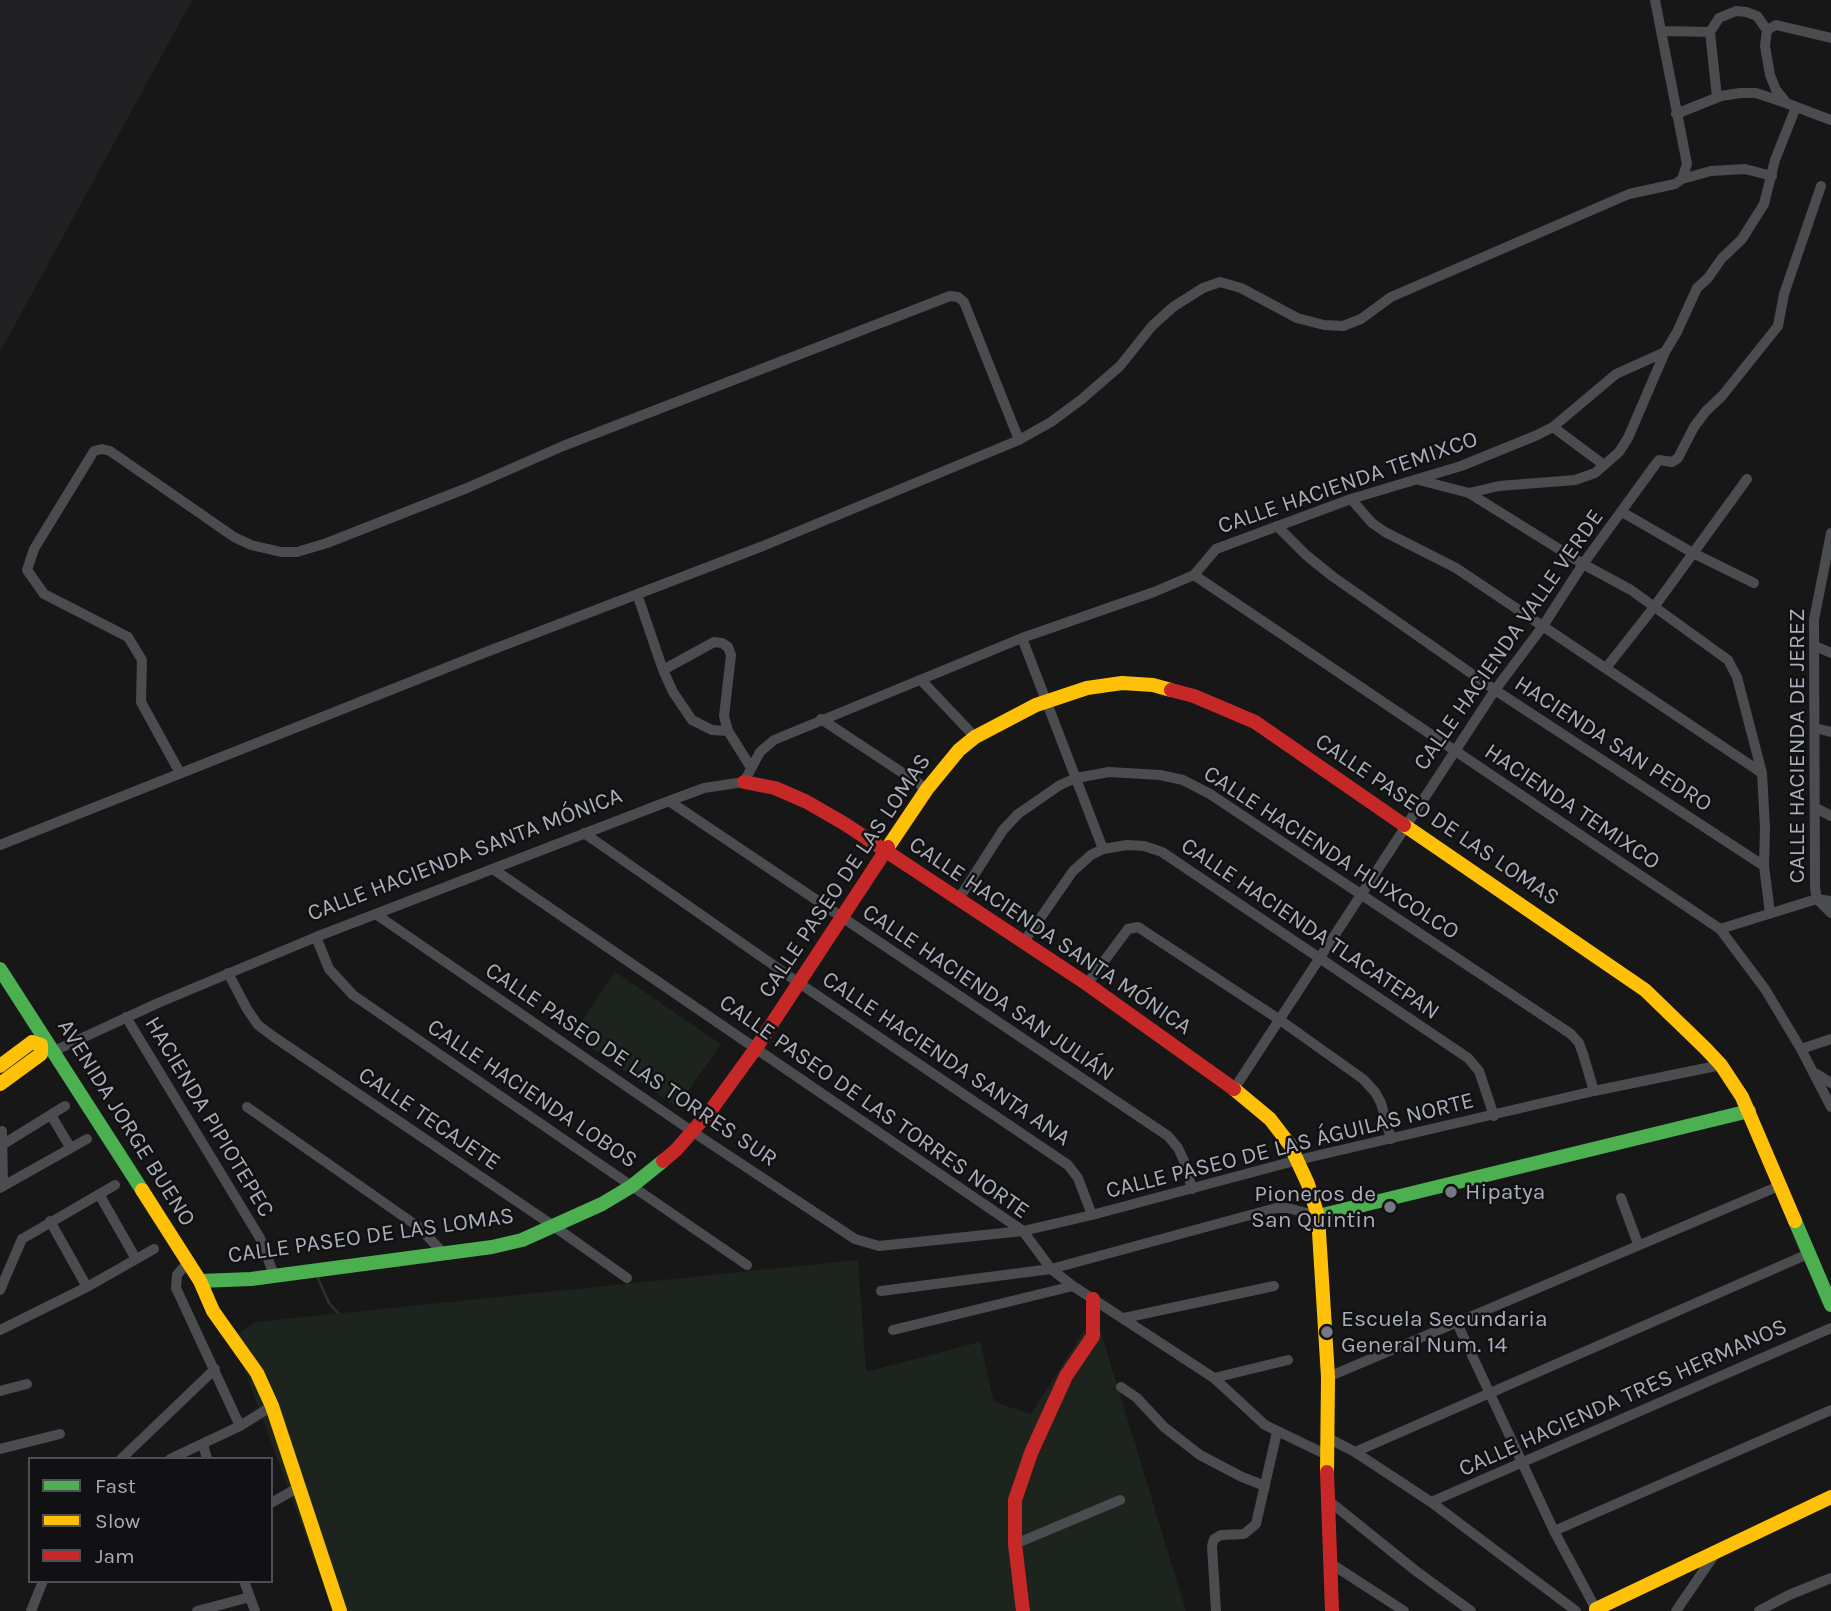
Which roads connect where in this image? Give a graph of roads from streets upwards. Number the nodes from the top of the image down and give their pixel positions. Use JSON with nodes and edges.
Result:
{"nodes":[{"id":1,"x":1655,"y":0,"type":"edge"},
{"id":2,"x":1767,"y":30,"type":"junction"},
{"id":3,"x":1661,"y":31,"type":"junction"},
{"id":4,"x":1710,"y":32,"type":"junction"},
{"id":5,"x":1831,"y":38,"type":"edge"},
{"id":6,"x":1717,"y":97,"type":"junction"},
{"id":7,"x":1786,"y":103,"type":"junction"},
{"id":8,"x":1796,"y":107,"type":"junction"},
{"id":9,"x":1676,"y":114,"type":"junction"},
{"id":10,"x":1831,"y":120,"type":"edge"},
{"id":11,"x":1772,"y":176,"type":"junction"},
{"id":12,"x":1682,"y":179,"type":"junction"},
{"id":13,"x":1821,"y":186,"type":"dead end"},
{"id":14,"x":1665,"y":352,"type":"junction"},
{"id":15,"x":1553,"y":427,"type":"junction"},
{"id":16,"x":1018,"y":440,"type":"junction"},
{"id":17,"x":1604,"y":466,"type":"junction"},
{"id":18,"x":1747,"y":479,"type":"dead end"},
{"id":19,"x":1415,"y":480,"type":"junction"},
{"id":20,"x":1469,"y":494,"type":"junction"},
{"id":21,"x":1351,"y":499,"type":"junction"},
{"id":22,"x":1622,"y":512,"type":"junction"},
{"id":23,"x":1277,"y":526,"type":"junction"},
{"id":24,"x":1830,"y":540,"type":"edge"},
{"id":25,"x":1693,"y":553,"type":"junction"},
{"id":26,"x":1583,"y":564,"type":"junction"},
{"id":27,"x":1194,"y":575,"type":"junction"},
{"id":28,"x":1754,"y":583,"type":"dead end"},
{"id":29,"x":637,"y":594,"type":"junction"},
{"id":30,"x":1654,"y":607,"type":"junction"},
{"id":31,"x":1543,"y":626,"type":"junction"},
{"id":32,"x":1022,"y":638,"type":"junction"},
{"id":33,"x":1815,"y":646,"type":"junction"},
{"id":34,"x":1831,"y":653,"type":"edge"},
{"id":35,"x":1606,"y":668,"type":"junction"},
{"id":36,"x":663,"y":670,"type":"junction"},
{"id":37,"x":922,"y":681,"type":"junction"},
{"id":38,"x":1495,"y":690,"type":"junction"},
{"id":39,"x":1048,"y":701,"type":"junction"},
{"id":40,"x":821,"y":719,"type":"junction"},
{"id":41,"x":1815,"y":728,"type":"junction"},
{"id":42,"x":728,"y":731,"type":"junction"},
{"id":43,"x":1831,"y":732,"type":"edge"},
{"id":44,"x":975,"y":737,"type":"junction"},
{"id":45,"x":1455,"y":751,"type":"junction"},
{"id":46,"x":750,"y":766,"type":"junction"},
{"id":47,"x":180,"y":773,"type":"junction"},
{"id":48,"x":1762,"y":773,"type":"junction"},
{"id":49,"x":1076,"y":778,"type":"junction"},
{"id":50,"x":744,"y":782,"type":"junction"},
{"id":51,"x":927,"y":789,"type":"junction"},
{"id":52,"x":669,"y":801,"type":"junction"},
{"id":53,"x":1816,"y":808,"type":"junction"},
{"id":54,"x":1831,"y":816,"type":"edge"},
{"id":55,"x":1406,"y":824,"type":"junction"},
{"id":56,"x":584,"y":833,"type":"junction"},
{"id":57,"x":0,"y":845,"type":"edge"},
{"id":58,"x":1103,"y":849,"type":"junction"},
{"id":59,"x":885,"y":852,"type":"junction"},
{"id":60,"x":1763,"y":866,"type":"junction"},
{"id":61,"x":493,"y":869,"type":"junction"},
{"id":62,"x":1361,"y":895,"type":"junction"},
{"id":63,"x":1816,"y":899,"type":"junction"},
{"id":64,"x":958,"y":900,"type":"junction"},
{"id":65,"x":1831,"y":901,"type":"edge"},
{"id":66,"x":1770,"y":913,"type":"junction"},
{"id":67,"x":1831,"y":913,"type":"edge"},
{"id":68,"x":377,"y":915,"type":"junction"},
{"id":69,"x":841,"y":918,"type":"junction"},
{"id":70,"x":1720,"y":929,"type":"junction"},
{"id":71,"x":316,"y":937,"type":"junction"},
{"id":72,"x":1023,"y":943,"type":"junction"},
{"id":73,"x":1320,"y":958,"type":"junction"},
{"id":74,"x":0,"y":969,"type":"edge"},
{"id":75,"x":229,"y":973,"type":"junction"},
{"id":76,"x":799,"y":983,"type":"junction"},
{"id":77,"x":1087,"y":984,"type":"junction"},
{"id":78,"x":126,"y":1017,"type":"junction"},
{"id":79,"x":1280,"y":1020,"type":"junction"},
{"id":80,"x":1831,"y":1039,"type":"edge"},
{"id":81,"x":756,"y":1048,"type":"junction"},
{"id":82,"x":1801,"y":1049,"type":"junction"},
{"id":83,"x":54,"y":1051,"type":"junction"},
{"id":84,"x":1721,"y":1065,"type":"junction"},
{"id":85,"x":0,"y":1066,"type":"edge"},
{"id":86,"x":1814,"y":1072,"type":"junction"},
{"id":87,"x":1831,"y":1083,"type":"edge"},
{"id":88,"x":0,"y":1084,"type":"edge"},
{"id":89,"x":1234,"y":1089,"type":"junction"},
{"id":90,"x":1594,"y":1091,"type":"junction"},
{"id":91,"x":1830,"y":1102,"type":"edge"},
{"id":92,"x":65,"y":1106,"type":"dead end"},
{"id":93,"x":247,"y":1107,"type":"dead end"},
{"id":94,"x":1749,"y":1111,"type":"junction"},
{"id":95,"x":51,"y":1115,"type":"junction"},
{"id":96,"x":1494,"y":1115,"type":"junction"},
{"id":97,"x":2,"y":1131,"type":"edge"},
{"id":98,"x":693,"y":1132,"type":"junction"},
{"id":99,"x":87,"y":1139,"type":"dead end"},
{"id":100,"x":1391,"y":1139,"type":"junction"},
{"id":101,"x":2,"y":1145,"type":"junction"},
{"id":102,"x":70,"y":1147,"type":"junction"},
{"id":103,"x":1298,"y":1160,"type":"junction"},
{"id":104,"x":115,"y":1185,"type":"dead end"},
{"id":105,"x":632,"y":1186,"type":"junction"},
{"id":106,"x":1779,"y":1186,"type":"junction"},
{"id":107,"x":2,"y":1187,"type":"edge"},
{"id":108,"x":1192,"y":1189,"type":"junction"},
{"id":109,"x":99,"y":1194,"type":"junction"},
{"id":110,"x":1621,"y":1198,"type":"dead end"},
{"id":111,"x":1092,"y":1215,"type":"junction"},
{"id":112,"x":1318,"y":1216,"type":"junction"},
{"id":113,"x":50,"y":1221,"type":"junction"},
{"id":114,"x":555,"y":1227,"type":"junction"},
{"id":115,"x":1023,"y":1231,"type":"junction"},
{"id":116,"x":866,"y":1244,"type":"joint"},
{"id":117,"x":1638,"y":1244,"type":"junction"},
{"id":118,"x":153,"y":1249,"type":"dead end"},
{"id":119,"x":444,"y":1254,"type":"junction"},
{"id":120,"x":1808,"y":1254,"type":"junction"},
{"id":121,"x":136,"y":1259,"type":"junction"},
{"id":122,"x":187,"y":1263,"type":"junction"},
{"id":123,"x":747,"y":1265,"type":"dead end"},
{"id":124,"x":1051,"y":1269,"type":"junction"},
{"id":125,"x":274,"y":1275,"type":"junction"},
{"id":126,"x":627,"y":1278,"type":"dead end"},
{"id":127,"x":200,"y":1281,"type":"junction"},
{"id":128,"x":1073,"y":1286,"type":"junction"},
{"id":129,"x":1274,"y":1286,"type":"dead end"},
{"id":130,"x":87,"y":1287,"type":"junction"},
{"id":131,"x":0,"y":1290,"type":"edge"},
{"id":132,"x":881,"y":1291,"type":"dead end"},
{"id":133,"x":1093,"y":1299,"type":"junction"},
{"id":134,"x":1831,"y":1305,"type":"edge"},
{"id":135,"x":1124,"y":1318,"type":"junction"},
{"id":136,"x":1457,"y":1324,"type":"junction"},
{"id":137,"x":1831,"y":1328,"type":"edge"},
{"id":138,"x":0,"y":1330,"type":"edge"},
{"id":139,"x":893,"y":1330,"type":"dead end"},
{"id":140,"x":1288,"y":1360,"type":"dead end"},
{"id":141,"x":215,"y":1369,"type":"junction"},
{"id":142,"x":1328,"y":1377,"type":"junction"},
{"id":143,"x":1214,"y":1378,"type":"junction"},
{"id":144,"x":27,"y":1384,"type":"dead end"},
{"id":145,"x":1121,"y":1387,"type":"dead end"},
{"id":146,"x":0,"y":1391,"type":"edge"},
{"id":147,"x":1490,"y":1392,"type":"junction"},
{"id":148,"x":272,"y":1406,"type":"junction"},
{"id":149,"x":1831,"y":1410,"type":"edge"},
{"id":150,"x":240,"y":1426,"type":"junction"},
{"id":151,"x":1277,"y":1432,"type":"junction"},
{"id":152,"x":60,"y":1434,"type":"dead end"},
{"id":153,"x":1326,"y":1437,"type":"junction"},
{"id":154,"x":203,"y":1444,"type":"junction"},
{"id":155,"x":0,"y":1449,"type":"edge"},
{"id":156,"x":1355,"y":1452,"type":"junction"},
{"id":157,"x":1327,"y":1455,"type":"junction"},
{"id":158,"x":123,"y":1457,"type":"edge"},
{"id":159,"x":174,"y":1457,"type":"edge"},
{"id":160,"x":206,"y":1457,"type":"edge"},
{"id":161,"x":1522,"y":1464,"type":"junction"},
{"id":162,"x":1265,"y":1486,"type":"junction"},
{"id":163,"x":299,"y":1488,"type":"junction"},
{"id":164,"x":1831,"y":1497,"type":"edge"},
{"id":165,"x":1120,"y":1500,"type":"dead end"},
{"id":166,"x":1329,"y":1501,"type":"junction"},
{"id":167,"x":273,"y":1502,"type":"edge"},
{"id":168,"x":1430,"y":1502,"type":"junction"},
{"id":169,"x":1554,"y":1531,"type":"junction"},
{"id":170,"x":1015,"y":1544,"type":"junction"},
{"id":171,"x":1718,"y":1551,"type":"junction"},
{"id":172,"x":1330,"y":1563,"type":"junction"},
{"id":173,"x":1831,"y":1578,"type":"edge"},
{"id":174,"x":42,"y":1583,"type":"edge"},
{"id":175,"x":245,"y":1583,"type":"edge"},
{"id":176,"x":250,"y":1597,"type":"junction"},
{"id":177,"x":31,"y":1611,"type":"edge"},
{"id":178,"x":197,"y":1611,"type":"edge"},
{"id":179,"x":255,"y":1611,"type":"edge"},
{"id":180,"x":340,"y":1611,"type":"edge"},
{"id":181,"x":1023,"y":1611,"type":"edge"},
{"id":182,"x":1216,"y":1611,"type":"edge"},
{"id":183,"x":1332,"y":1611,"type":"edge"},
{"id":184,"x":1404,"y":1611,"type":"edge"},
{"id":185,"x":1471,"y":1611,"type":"edge"},
{"id":186,"x":1576,"y":1611,"type":"edge"},
{"id":187,"x":1595,"y":1611,"type":"edge"},
{"id":188,"x":1676,"y":1611,"type":"edge"},
{"id":189,"x":1759,"y":1611,"type":"edge"}],
"edges":[{"from":1,"to":3,"type":"street"},
{"from":2,"to":4,"type":"street"},
{"from":2,"to":5,"type":"street"},
{"from":2,"to":7,"type":"street"},
{"from":3,"to":4,"type":"street"},
{"from":3,"to":9,"type":"street"},
{"from":4,"to":6,"type":"street"},
{"from":6,"to":7,"type":"street"},
{"from":6,"to":9,"type":"street"},
{"from":7,"to":8,"type":"street"},
{"from":8,"to":10,"type":"street"},
{"from":8,"to":11,"type":"street"},
{"from":9,"to":12,"type":"street"},
{"from":11,"to":12,"type":"street"},
{"from":11,"to":14,"type":"street"},
{"from":12,"to":16,"type":"street"},
{"from":13,"to":22,"type":"street","name":"CALLE HACIENDA VALLE VERDE"},
{"from":14,"to":15,"type":"street","name":"CALLE HACIENDA TEMIXCO"},
{"from":14,"to":17,"type":"street"},
{"from":15,"to":17,"type":"street"},
{"from":15,"to":19,"type":"street","name":"CALLE HACIENDA TEMIXCO"},
{"from":16,"to":29,"type":"street"},
{"from":16,"to":47,"type":"street"},
{"from":17,"to":20,"type":"street"},
{"from":18,"to":25,"type":"street"},
{"from":19,"to":20,"type":"street"},
{"from":19,"to":21,"type":"street","name":"CALLE HACIENDA TEMIXCO"},
{"from":20,"to":26,"type":"street"},
{"from":21,"to":23,"type":"street","name":"CALLE HACIENDA TEMIXCO"},
{"from":21,"to":31,"type":"street"},
{"from":22,"to":25,"type":"street"},
{"from":22,"to":26,"type":"street","name":"CALLE HACIENDA VALLE VERDE"},
{"from":23,"to":27,"type":"street","name":"CALLE HACIENDA TEMIXCO"},
{"from":23,"to":38,"type":"street","name":"HACIENDA SAN PEDRO"},
{"from":24,"to":33,"type":"street","name":"CALLE HACIENDA DE JEREZ"},
{"from":25,"to":28,"type":"street"},
{"from":25,"to":30,"type":"street"},
{"from":26,"to":30,"type":"street"},
{"from":26,"to":31,"type":"street","name":"CALLE HACIENDA VALLE VERDE"},
{"from":27,"to":32,"type":"street","name":"CALLE HACIENDA TEMIXCO"},
{"from":27,"to":45,"type":"street","name":"HACIENDA TEMIXCO"},
{"from":29,"to":36,"type":"street"},
{"from":29,"to":47,"type":"street"},
{"from":30,"to":35,"type":"street"},
{"from":30,"to":48,"type":"street"},
{"from":31,"to":35,"type":"street"},
{"from":31,"to":38,"type":"street","name":"CALLE HACIENDA VALLE VERDE"},
{"from":32,"to":37,"type":"street","name":"CALLE HACIENDA TEMIXCO"},
{"from":32,"to":39,"type":"street"},
{"from":33,"to":34,"type":"street"},
{"from":33,"to":41,"type":"street","name":"CALLE HACIENDA DE JEREZ"},
{"from":35,"to":48,"type":"street"},
{"from":36,"to":42,"type":"street"},
{"from":36,"to":42,"type":"street"},
{"from":37,"to":40,"type":"street","name":"CALLE HACIENDA TEMIXCO"},
{"from":37,"to":44,"type":"street"},
{"from":38,"to":45,"type":"street","name":"CALLE HACIENDA VALLE VERDE"},
{"from":38,"to":60,"type":"street","name":"HACIENDA SAN PEDRO"},
{"from":39,"to":44,"type":"street","name":"CALLE PASEO DE LAS LOMAS"},
{"from":39,"to":49,"type":"street"},
{"from":39,"to":55,"type":"street","name":"CALLE PASEO DE LAS LOMAS"},
{"from":40,"to":46,"type":"street","name":"CALLE HACIENDA TEMIXCO"},
{"from":40,"to":51,"type":"street"},
{"from":41,"to":43,"type":"street"},
{"from":41,"to":53,"type":"street","name":"CALLE HACIENDA DE JEREZ"},
{"from":42,"to":46,"type":"street"},
{"from":44,"to":51,"type":"street","name":"CALLE PASEO DE LAS LOMAS"},
{"from":45,"to":55,"type":"street","name":"CALLE HACIENDA VALLE VERDE"},
{"from":45,"to":70,"type":"street","name":"HACIENDA TEMIXCO"},
{"from":46,"to":50,"type":"street","name":"CALLE HACIENDA TEMIXCO"},
{"from":47,"to":57,"type":"street"},
{"from":48,"to":60,"type":"street"},
{"from":49,"to":58,"type":"street"},
{"from":49,"to":62,"type":"street","name":"CALLE HACIENDA HUIXCOLCO"},
{"from":49,"to":64,"type":"street","name":"CALLE HACIENDA HUIXCOLCO"},
{"from":50,"to":52,"type":"street","name":"CALLE HACIENDA SANTA MÓNICA"},
{"from":50,"to":59,"type":"street","name":"CALLE HACIENDA SANTA MÓNICA"},
{"from":51,"to":59,"type":"street","name":"CALLE PASEO DE LAS LOMAS"},
{"from":52,"to":56,"type":"street","name":"CALLE HACIENDA SANTA MÓNICA"},
{"from":52,"to":69,"type":"street","name":"CALLE HACIENDA SAN JULIÁN"},
{"from":53,"to":54,"type":"street"},
{"from":53,"to":63,"type":"street","name":"CALLE HACIENDA DE JEREZ"},
{"from":55,"to":62,"type":"street","name":"CALLE HACIENDA VALLE VERDE"},
{"from":55,"to":84,"type":"street","name":"CALLE PASEO DE LAS LOMAS"},
{"from":56,"to":61,"type":"street","name":"CALLE HACIENDA SANTA MÓNICA"},
{"from":56,"to":76,"type":"street","name":"CALLE HACIENDA SANTA ANA"},
{"from":58,"to":72,"type":"street"},
{"from":58,"to":73,"type":"street","name":"CALLE HACIENDA TLACATEPAN"},
{"from":59,"to":64,"type":"street","name":"CALLE HACIENDA SANTA MÓNICA"},
{"from":59,"to":69,"type":"street","name":"CALLE PASEO DE LAS LOMAS"},
{"from":60,"to":66,"type":"street"},
{"from":61,"to":68,"type":"street","name":"CALLE HACIENDA SANTA MÓNICA"},
{"from":61,"to":81,"type":"street","name":"CALLE PASEO DE LAS TORRES NORTE"},
{"from":62,"to":73,"type":"street","name":"CALLE HACIENDA VALLE VERDE"},
{"from":62,"to":90,"type":"street","name":"CALLE HACIENDA HUIXCOLCO"},
{"from":63,"to":65,"type":"street"},
{"from":63,"to":66,"type":"street"},
{"from":63,"to":67,"type":"street","name":"CALLE HACIENDA DE JEREZ"},
{"from":64,"to":72,"type":"street","name":"CALLE HACIENDA SANTA MÓNICA"},
{"from":66,"to":70,"type":"street"},
{"from":68,"to":71,"type":"street","name":"CALLE HACIENDA SANTA MÓNICA"},
{"from":68,"to":98,"type":"street","name":"CALLE PASEO DE LAS TORRES SUR"},
{"from":69,"to":76,"type":"street","name":"CALLE PASEO DE LAS LOMAS"},
{"from":69,"to":108,"type":"street","name":"CALLE HACIENDA SAN JULIÁN"},
{"from":70,"to":82,"type":"street","name":"HACIENDA TEMIXCO"},
{"from":71,"to":75,"type":"street","name":"CALLE HACIENDA SANTA MÓNICA"},
{"from":71,"to":105,"type":"street","name":"CALLE HACIENDA LOBOS"},
{"from":72,"to":77,"type":"street","name":"CALLE HACIENDA SANTA MÓNICA"},
{"from":73,"to":79,"type":"street","name":"CALLE HACIENDA VALLE VERDE"},
{"from":73,"to":96,"type":"street","name":"CALLE HACIENDA TLACATEPAN"},
{"from":74,"to":83,"type":"street","name":"AVENIDA JORGE BUENO"},
{"from":75,"to":78,"type":"street","name":"CALLE HACIENDA SANTA MÓNICA"},
{"from":75,"to":114,"type":"street","name":"CALLE TECAJETE"},
{"from":76,"to":81,"type":"street","name":"CALLE PASEO DE LAS LOMAS"},
{"from":76,"to":111,"type":"street","name":"CALLE HACIENDA SANTA ANA"},
{"from":77,"to":79,"type":"street"},
{"from":77,"to":89,"type":"street","name":"CALLE HACIENDA SANTA MÓNICA"},
{"from":78,"to":83,"type":"street","name":"CALLE HACIENDA SANTA MÓNICA"},
{"from":78,"to":125,"type":"street","name":"HACIENDA PIPIOTEPEC"},
{"from":79,"to":89,"type":"street","name":"CALLE HACIENDA VALLE VERDE"},
{"from":79,"to":100,"type":"street"},
{"from":80,"to":82,"type":"street"},
{"from":81,"to":98,"type":"street","name":"CALLE PASEO DE LAS LOMAS"},
{"from":81,"to":115,"type":"street","name":"CALLE PASEO DE LAS TORRES NORTE"},
{"from":82,"to":86,"type":"street","name":"HACIENDA TEMIXCO"},
{"from":83,"to":122,"type":"street","name":"AVENIDA JORGE BUENO"},
{"from":84,"to":90,"type":"street","name":"CALLE PASEO DE LAS ÁGUILAS NORTE"},
{"from":84,"to":94,"type":"street","name":"CALLE PASEO DE LAS LOMAS"},
{"from":85,"to":88,"type":"street"},
{"from":86,"to":87,"type":"street"},
{"from":86,"to":91,"type":"street","name":"HACIENDA TEMIXCO"},
{"from":89,"to":103,"type":"street","name":"CALLE HACIENDA SANTA MÓNICA"},
{"from":90,"to":96,"type":"street","name":"CALLE PASEO DE LAS ÁGUILAS NORTE"},
{"from":92,"to":95,"type":"street"},
{"from":93,"to":119,"type":"street"},
{"from":94,"to":106,"type":"street","name":"CALLE PASEO DE LAS LOMAS"},
{"from":94,"to":112,"type":"street"},
{"from":95,"to":101,"type":"street"},
{"from":95,"to":102,"type":"street"},
{"from":96,"to":100,"type":"street","name":"CALLE PASEO DE LAS ÁGUILAS NORTE"},
{"from":97,"to":101,"type":"street"},
{"from":98,"to":105,"type":"street","name":"CALLE PASEO DE LAS LOMAS"},
{"from":98,"to":116,"type":"street","name":"CALLE PASEO DE LAS TORRES SUR"},
{"from":99,"to":102,"type":"street"},
{"from":100,"to":103,"type":"street","name":"CALLE PASEO DE LAS ÁGUILAS NORTE"},
{"from":101,"to":107,"type":"street"},
{"from":102,"to":107,"type":"street"},
{"from":103,"to":108,"type":"street","name":"CALLE PASEO DE LAS ÁGUILAS NORTE"},
{"from":103,"to":112,"type":"street","name":"CALLE HACIENDA SANTA MÓNICA"},
{"from":104,"to":109,"type":"street"},
{"from":105,"to":114,"type":"street","name":"CALLE PASEO DE LAS LOMAS"},
{"from":105,"to":123,"type":"street","name":"CALLE HACIENDA LOBOS"},
{"from":106,"to":117,"type":"street"},
{"from":106,"to":120,"type":"street","name":"CALLE PASEO DE LAS LOMAS"},
{"from":108,"to":111,"type":"street","name":"CALLE PASEO DE LAS ÁGUILAS NORTE"},
{"from":109,"to":113,"type":"street"},
{"from":109,"to":121,"type":"street"},
{"from":110,"to":117,"type":"street"},
{"from":111,"to":115,"type":"street","name":"CALLE PASEO DE LAS ÁGUILAS NORTE"},
{"from":112,"to":124,"type":"street"},
{"from":112,"to":142,"type":"street","name":"CALLE HACIENDA SANTA MÓNICA"},
{"from":113,"to":130,"type":"street"},
{"from":113,"to":131,"type":"street"},
{"from":114,"to":119,"type":"street","name":"CALLE PASEO DE LAS LOMAS"},
{"from":114,"to":126,"type":"street","name":"CALLE TECAJETE"},
{"from":115,"to":116,"type":"street","name":"CALLE PASEO DE LAS ÁGUILAS NORTE"},
{"from":115,"to":124,"type":"street","name":"CALLE PASEO DE LAS TORRES NORTE"},
{"from":117,"to":136,"type":"street"},
{"from":118,"to":121,"type":"street"},
{"from":119,"to":125,"type":"street","name":"CALLE PASEO DE LAS LOMAS"},
{"from":120,"to":134,"type":"street","name":"CALLE PASEO DE LAS LOMAS"},
{"from":120,"to":147,"type":"street"},
{"from":121,"to":130,"type":"street"},
{"from":122,"to":127,"type":"street","name":"AVENIDA JORGE BUENO"},
{"from":122,"to":141,"type":"street"},
{"from":124,"to":128,"type":"street","name":"CALLE PASEO DE LAS TORRES NORTE"},
{"from":124,"to":132,"type":"street"},
{"from":125,"to":127,"type":"street","name":"CALLE PASEO DE LAS LOMAS"},
{"from":127,"to":148,"type":"street","name":"AVENIDA JORGE BUENO"},
{"from":128,"to":133,"type":"street","name":"CALLE PASEO DE LAS TORRES NORTE"},
{"from":128,"to":139,"type":"street"},
{"from":129,"to":135,"type":"street"},
{"from":130,"to":138,"type":"street"},
{"from":133,"to":135,"type":"street","name":"CALLE PASEO DE LAS TORRES NORTE"},
{"from":133,"to":170,"type":"street"},
{"from":135,"to":143,"type":"street","name":"CALLE PASEO DE LAS TORRES NORTE"},
{"from":136,"to":142,"type":"street"},
{"from":136,"to":147,"type":"street"},
{"from":137,"to":161,"type":"street","name":"CALLE HACIENDA TRES HERMANOS"},
{"from":140,"to":143,"type":"street"},
{"from":141,"to":150,"type":"street"},
{"from":141,"to":158,"type":"street"},
{"from":142,"to":153,"type":"street","name":"CALLE HACIENDA SANTA MÓNICA"},
{"from":143,"to":151,"type":"street","name":"CALLE PASEO DE LAS TORRES NORTE"},
{"from":144,"to":146,"type":"street"},
{"from":145,"to":162,"type":"street"},
{"from":147,"to":156,"type":"street"},
{"from":147,"to":161,"type":"street"},
{"from":148,"to":150,"type":"street"},
{"from":148,"to":163,"type":"street","name":"AVENIDA JORGE BUENO"},
{"from":149,"to":169,"type":"street"},
{"from":150,"to":154,"type":"street"},
{"from":151,"to":157,"type":"street","name":"CALLE PASEO DE LAS TORRES NORTE"},
{"from":151,"to":162,"type":"street"},
{"from":152,"to":155,"type":"street"},
{"from":153,"to":156,"type":"street"},
{"from":153,"to":157,"type":"street","name":"CALLE HACIENDA SANTA MÓNICA"},
{"from":154,"to":159,"type":"street"},
{"from":154,"to":160,"type":"street"},
{"from":156,"to":168,"type":"street"},
{"from":157,"to":166,"type":"street","name":"CALLE HACIENDA SANTA MÓNICA"},
{"from":161,"to":168,"type":"street","name":"CALLE HACIENDA TRES HERMANOS"},
{"from":161,"to":169,"type":"street"},
{"from":162,"to":182,"type":"street"},
{"from":163,"to":167,"type":"street"},
{"from":163,"to":180,"type":"street","name":"AVENIDA JORGE BUENO"},
{"from":164,"to":171,"type":"street"},
{"from":165,"to":170,"type":"street"},
{"from":166,"to":172,"type":"street","name":"CALLE HACIENDA SANTA MÓNICA"},
{"from":166,"to":185,"type":"street"},
{"from":168,"to":186,"type":"street"},
{"from":169,"to":187,"type":"street"},
{"from":170,"to":181,"type":"street"},
{"from":171,"to":187,"type":"street"},
{"from":171,"to":188,"type":"street"},
{"from":172,"to":183,"type":"street","name":"CALLE HACIENDA SANTA MÓNICA"},
{"from":172,"to":184,"type":"street"},
{"from":173,"to":189,"type":"street"},
{"from":174,"to":177,"type":"street"},
{"from":175,"to":176,"type":"street"},
{"from":176,"to":178,"type":"street"},
{"from":176,"to":179,"type":"street"}]}
